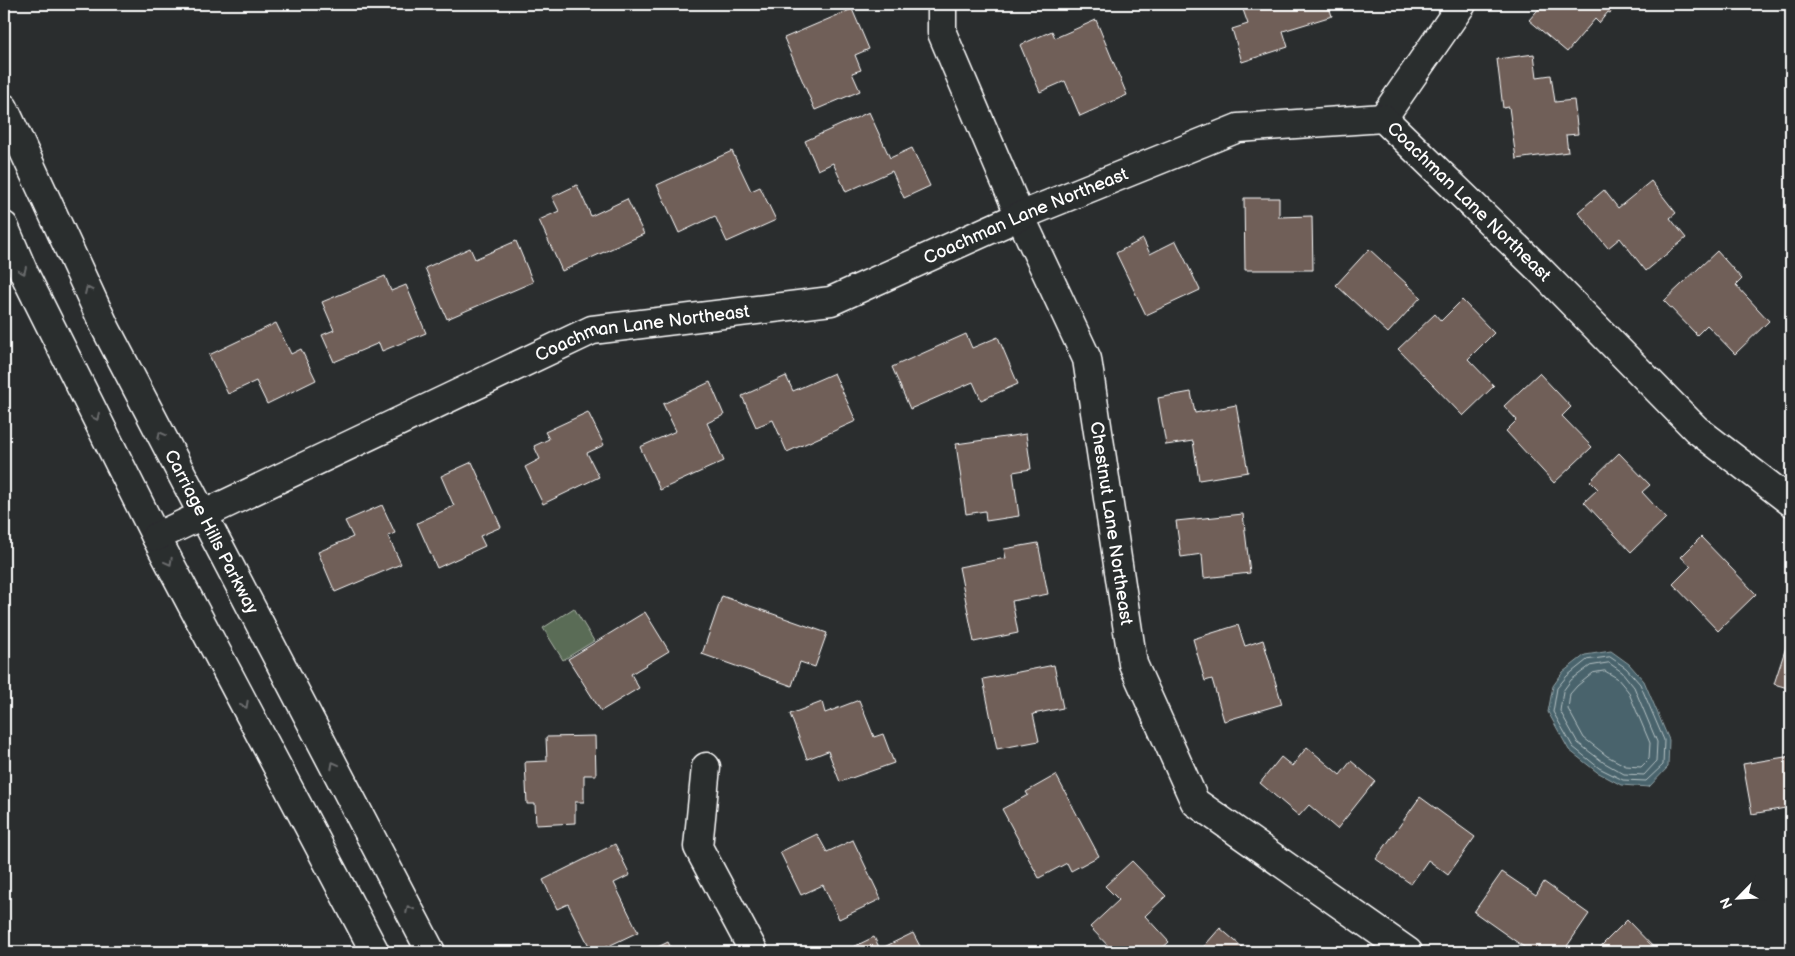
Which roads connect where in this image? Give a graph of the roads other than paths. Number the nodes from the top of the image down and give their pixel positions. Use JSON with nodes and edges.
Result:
{"nodes":[{"id":1,"x":942,"y":4,"type":"edge"},
{"id":2,"x":1462,"y":4,"type":"edge"},
{"id":3,"x":4,"y":108,"type":"edge"},
{"id":4,"x":1382,"y":118,"type":"junction"},
{"id":5,"x":1020,"y":216,"type":"junction"},
{"id":6,"x":4,"y":226,"type":"edge"},
{"id":7,"x":1791,"y":502,"type":"edge"},
{"id":8,"x":203,"y":514,"type":"junction"},
{"id":9,"x":156,"y":538,"type":"junction"},
{"id":10,"x":706,"y":767,"type":"dead end"},
{"id":11,"x":375,"y":952,"type":"edge"},
{"id":12,"x":431,"y":952,"type":"edge"},
{"id":13,"x":754,"y":952,"type":"edge"},
{"id":14,"x":1408,"y":952,"type":"edge"}],
"edges":[{"from":1,"to":5,"type":"street","name":"Chestnut Lane Northeast"},
{"from":2,"to":4,"type":"street"},
{"from":8,"to":3,"type":"street","name":"Carriage Hills Parkway","one_way":true},
{"from":4,"to":5,"type":"street","name":"Coachman Lane Northeast"},
{"from":4,"to":7,"type":"street","name":"Coachman Lane Northeast"},
{"from":5,"to":8,"type":"street","name":"Coachman Lane Northeast"},
{"from":5,"to":14,"type":"street","name":"Chestnut Lane Northeast"},
{"from":6,"to":9,"type":"street","one_way":true},
{"from":8,"to":9,"type":"street","name":"Coachman Lane Northeast"},
{"from":12,"to":8,"type":"street","name":"Carriage Hills Parkway","one_way":true},
{"from":9,"to":11,"type":"street","one_way":true},
{"from":10,"to":13,"type":"street"}]}
